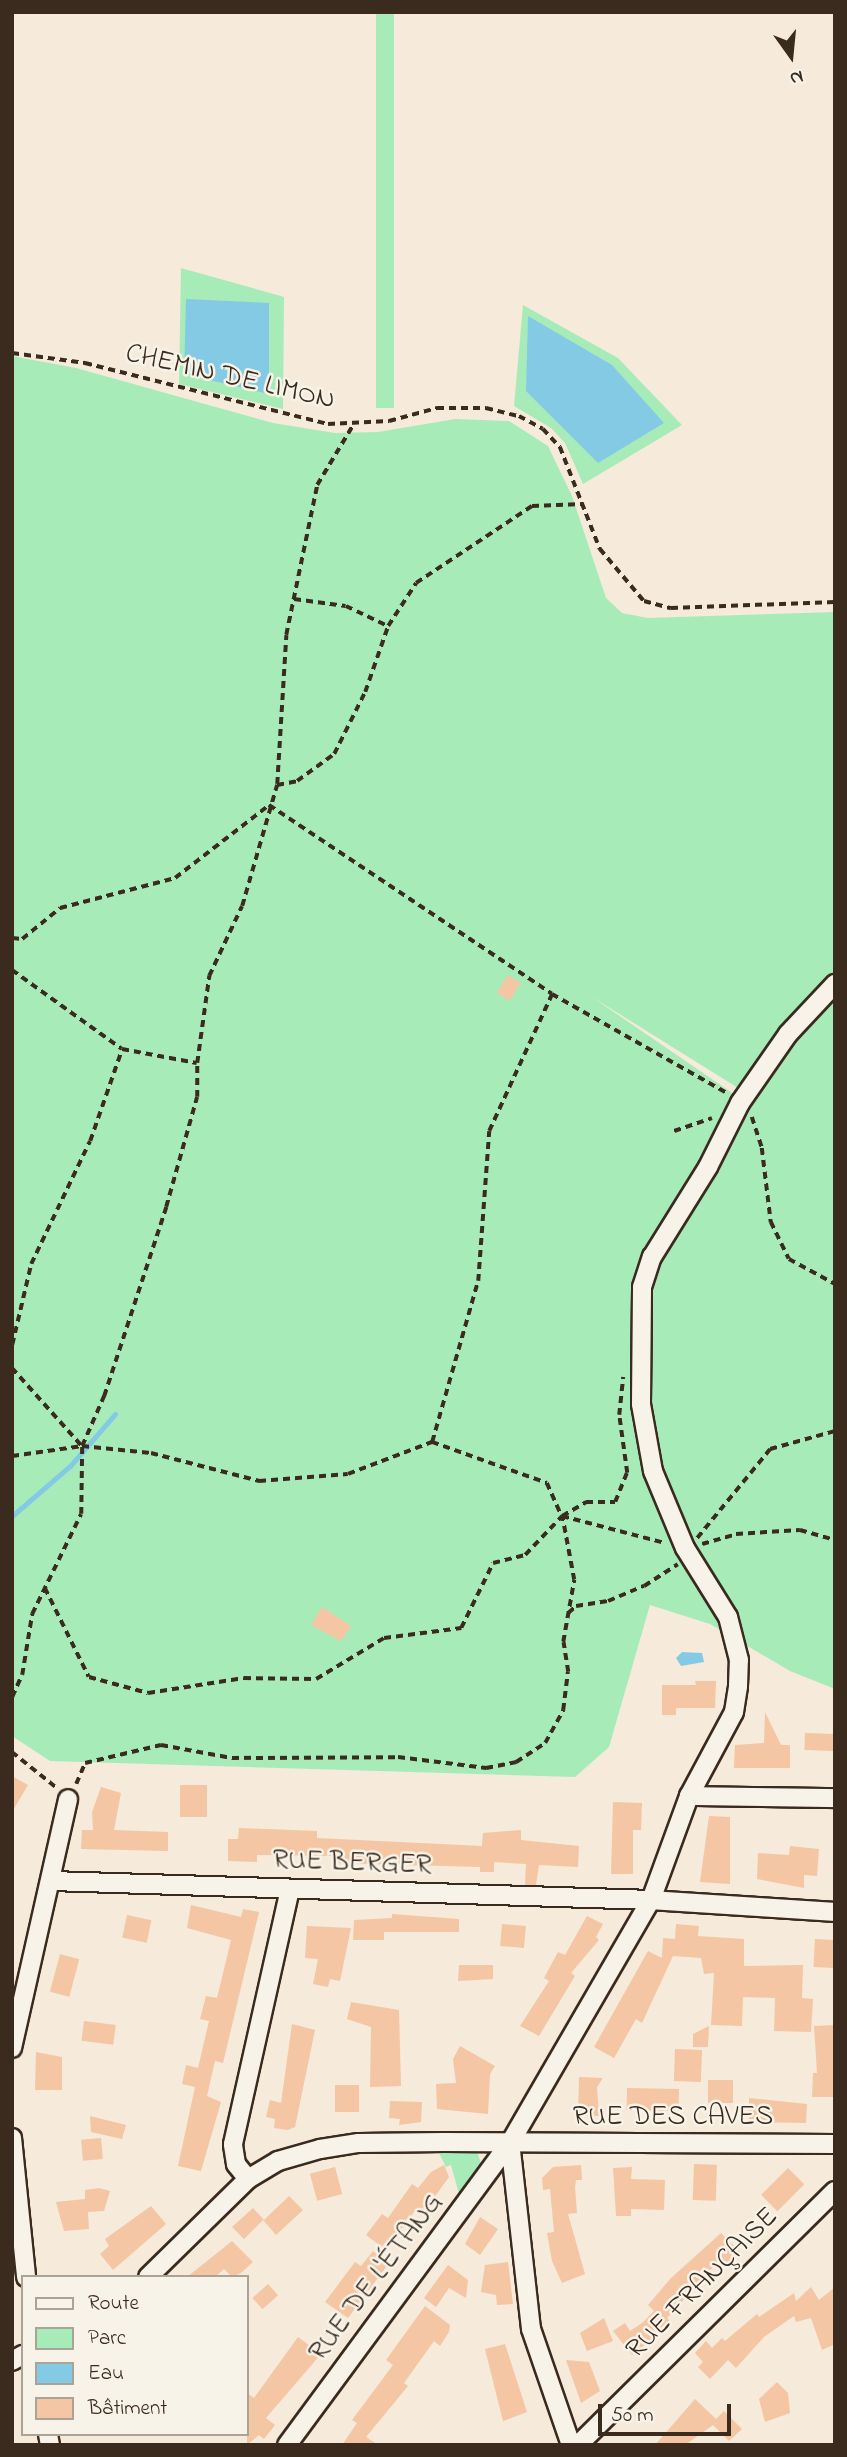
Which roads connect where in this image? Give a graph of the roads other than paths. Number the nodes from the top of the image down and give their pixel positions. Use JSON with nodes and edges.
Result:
{"nodes":[{"id":1,"x":835,"y":984,"type":"edge"},
{"id":2,"x":689,"y":1796,"type":"junction"},
{"id":3,"x":835,"y":1798,"type":"edge"},
{"id":4,"x":68,"y":1799,"type":"road end"},
{"id":5,"x":51,"y":1881,"type":"junction"},
{"id":6,"x":290,"y":1889,"type":"junction"},
{"id":7,"x":650,"y":1900,"type":"junction"},
{"id":8,"x":835,"y":1912,"type":"edge"},
{"id":9,"x":12,"y":2048,"type":"edge"},
{"id":10,"x":12,"y":2138,"type":"edge"},
{"id":11,"x":510,"y":2143,"type":"junction"},
{"id":12,"x":835,"y":2144,"type":"edge"},
{"id":13,"x":248,"y":2179,"type":"junction"},
{"id":14,"x":835,"y":2191,"type":"edge"},
{"id":15,"x":26,"y":2275,"type":"edge"},
{"id":16,"x":150,"y":2275,"type":"edge"},
{"id":17,"x":287,"y":2445,"type":"edge"},
{"id":18,"x":571,"y":2445,"type":"edge"},
{"id":19,"x":578,"y":2445,"type":"edge"}],
"edges":[{"from":1,"to":2,"type":"street","name":"RUE DE L'ÉTANG"},
{"from":2,"to":3,"type":"street"},
{"from":2,"to":7,"type":"street","name":"RUE DE L'ÉTANG"},
{"from":4,"to":5,"type":"street"},
{"from":5,"to":6,"type":"street","name":"RUE BERGER"},
{"from":5,"to":9,"type":"street"},
{"from":6,"to":7,"type":"street","name":"RUE BERGER"},
{"from":6,"to":13,"type":"street"},
{"from":7,"to":8,"type":"street","name":"RUE BERGER"},
{"from":7,"to":11,"type":"street","name":"RUE DE L'ÉTANG"},
{"from":10,"to":15,"type":"street"},
{"from":11,"to":12,"type":"street","name":"RUE DES CAVES"},
{"from":11,"to":13,"type":"street","name":"RUE DES CAVES"},
{"from":11,"to":17,"type":"street","name":"RUE DE L'ÉTANG"},
{"from":11,"to":18,"type":"street"},
{"from":13,"to":16,"type":"street","name":"RUE DES CAVES"},
{"from":14,"to":19,"type":"street","name":"RUE FRANÇAISE"}]}
